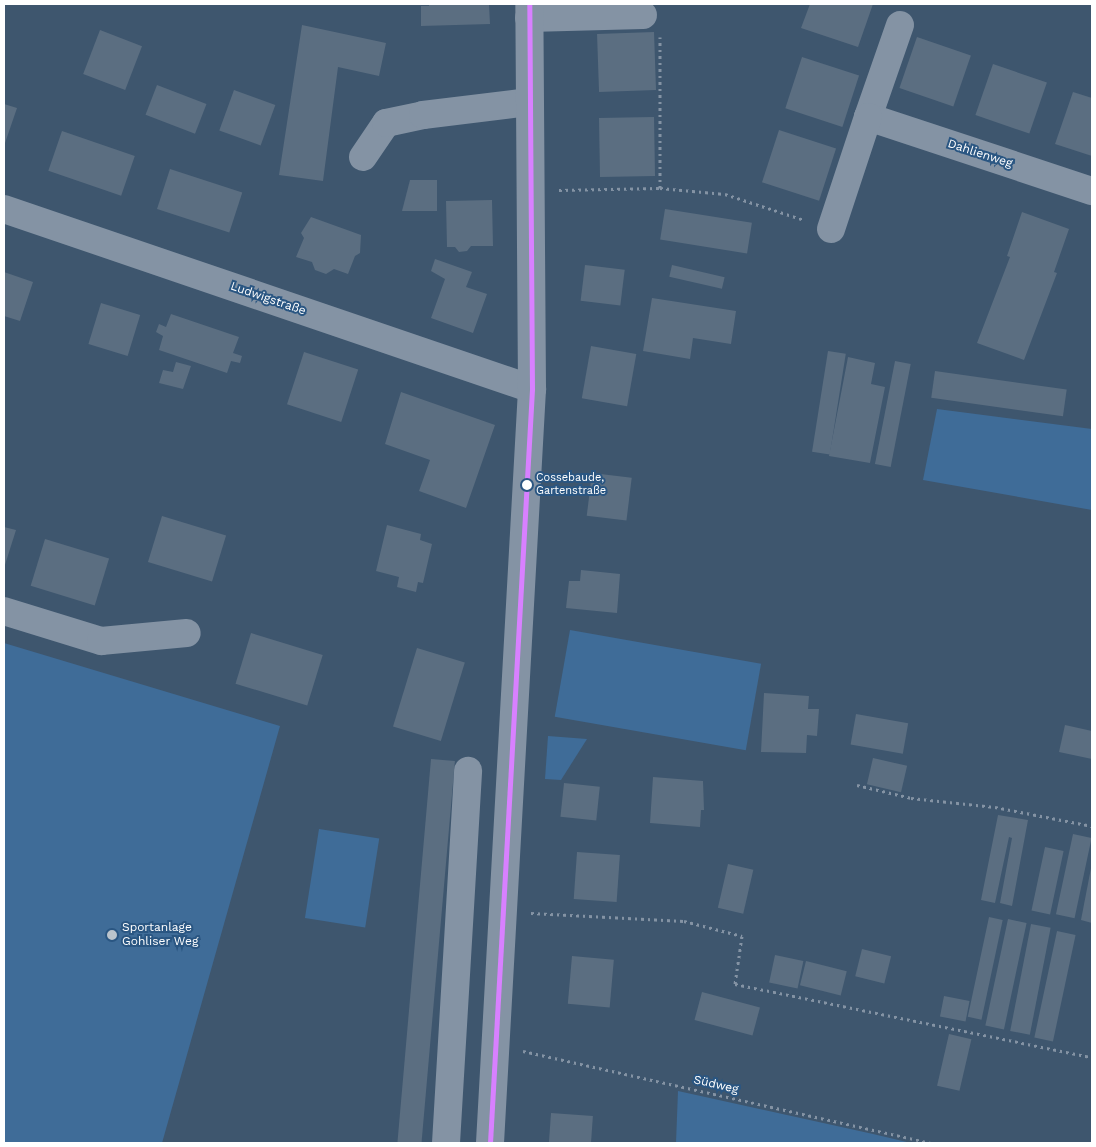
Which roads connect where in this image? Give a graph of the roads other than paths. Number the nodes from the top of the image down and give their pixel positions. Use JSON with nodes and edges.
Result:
{"nodes":[{"id":1,"x":529,"y":11,"type":"edge"},
{"id":2,"x":651,"y":24,"type":"road end"},
{"id":3,"x":900,"y":25,"type":"dead end"},
{"id":4,"x":529,"y":102,"type":"junction"},
{"id":5,"x":868,"y":117,"type":"junction"},
{"id":6,"x":363,"y":157,"type":"dead end"},
{"id":7,"x":1092,"y":191,"type":"edge"},
{"id":8,"x":4,"y":209,"type":"edge"},
{"id":9,"x":831,"y":229,"type":"road end"},
{"id":10,"x":532,"y":389,"type":"junction"},
{"id":11,"x":4,"y":612,"type":"edge"},
{"id":12,"x":187,"y":632,"type":"dead end"},
{"id":13,"x":468,"y":771,"type":"dead end"},
{"id":14,"x":446,"y":1143,"type":"edge"},
{"id":15,"x":490,"y":1143,"type":"edge"}],
"edges":[{"from":1,"to":2,"type":"street"},
{"from":1,"to":4,"type":"street"},
{"from":3,"to":5,"type":"street"},
{"from":4,"to":6,"type":"street"},
{"from":4,"to":10,"type":"street"},
{"from":5,"to":7,"type":"street","name":"Dahlienweg"},
{"from":5,"to":9,"type":"street"},
{"from":8,"to":10,"type":"street","name":"Ludwigstraße"},
{"from":10,"to":15,"type":"street"},
{"from":11,"to":12,"type":"street"},
{"from":13,"to":14,"type":"street"}]}
